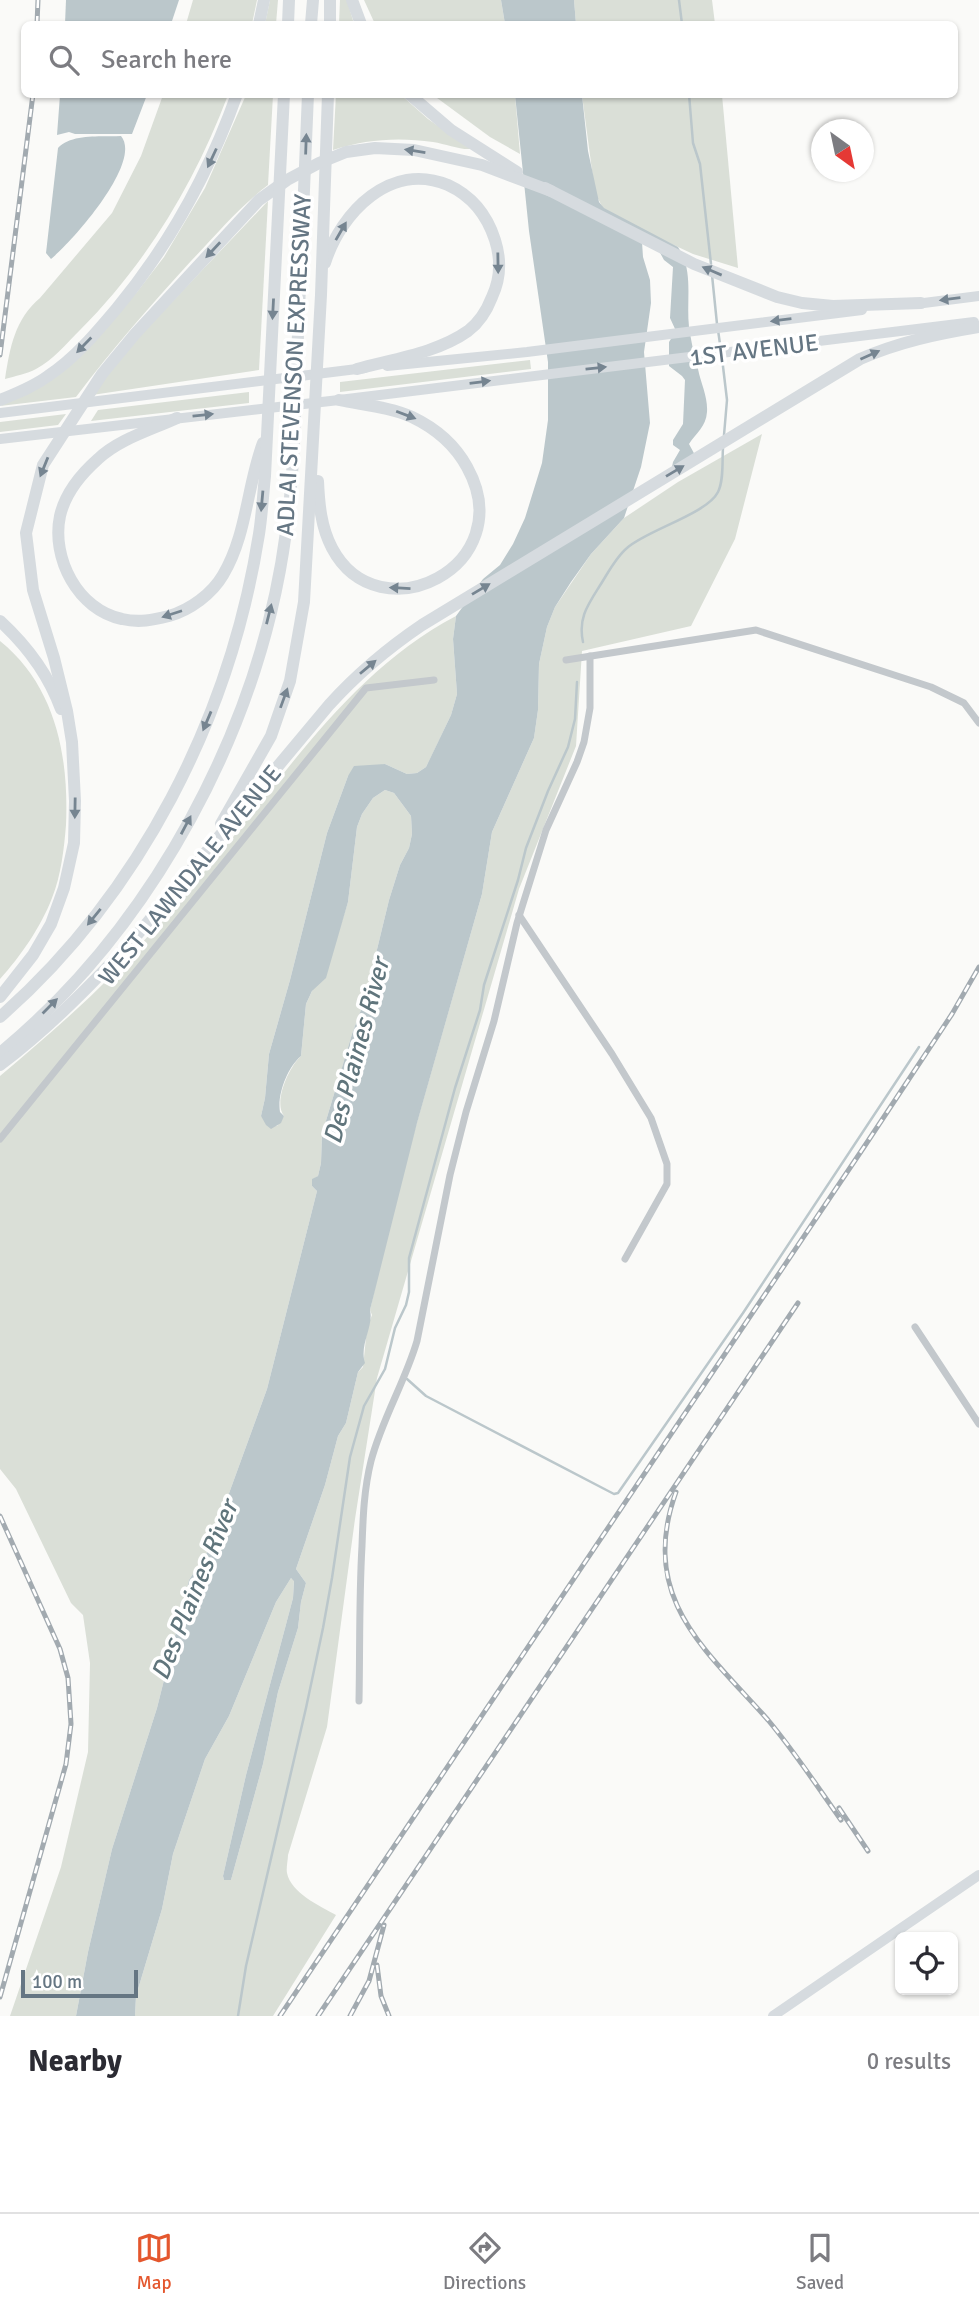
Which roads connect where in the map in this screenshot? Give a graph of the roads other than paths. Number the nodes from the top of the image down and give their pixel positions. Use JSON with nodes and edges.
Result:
{"nodes":[{"id":1,"x":264,"y":0,"type":"edge"},
{"id":2,"x":289,"y":0,"type":"edge"},
{"id":3,"x":313,"y":0,"type":"edge"},
{"id":4,"x":330,"y":0,"type":"edge"},
{"id":5,"x":352,"y":0,"type":"edge"},
{"id":6,"x":260,"y":21,"type":"edge"},
{"id":7,"x":288,"y":21,"type":"edge"},
{"id":8,"x":312,"y":21,"type":"edge"},
{"id":9,"x":330,"y":21,"type":"edge"},
{"id":10,"x":360,"y":21,"type":"edge"},
{"id":11,"x":236,"y":98,"type":"edge"},
{"id":12,"x":284,"y":98,"type":"edge"},
{"id":13,"x":309,"y":98,"type":"edge"},
{"id":14,"x":328,"y":98,"type":"edge"},
{"id":15,"x":414,"y":98,"type":"edge"},
{"id":16,"x":486,"y":160,"type":"junction"},
{"id":17,"x":321,"y":295,"type":"junction"},
{"id":18,"x":979,"y":296,"type":"edge"},
{"id":19,"x":921,"y":303,"type":"junction"},
{"id":20,"x":979,"y":324,"type":"edge"},
{"id":21,"x":357,"y":369,"type":"junction"},
{"id":22,"x":0,"y":400,"type":"edge"},
{"id":23,"x":339,"y":400,"type":"junction"},
{"id":24,"x":0,"y":413,"type":"edge"},
{"id":25,"x":177,"y":418,"type":"junction"},
{"id":26,"x":267,"y":433,"type":"junction"},
{"id":27,"x":0,"y":439,"type":"edge"},
{"id":28,"x":313,"y":446,"type":"junction"},
{"id":29,"x":0,"y":621,"type":"edge"},
{"id":30,"x":590,"y":656,"type":"junction"},
{"id":31,"x":566,"y":660,"type":"dead end"},
{"id":32,"x":434,"y":680,"type":"dead end"},
{"id":33,"x":979,"y":723,"type":"edge"},
{"id":34,"x":74,"y":771,"type":"junction"},
{"id":35,"x":194,"y":866,"type":"junction"},
{"id":36,"x":519,"y":915,"type":"junction"},
{"id":37,"x":0,"y":997,"type":"edge"},
{"id":38,"x":0,"y":1017,"type":"edge"},
{"id":39,"x":0,"y":1053,"type":"edge"},
{"id":40,"x":0,"y":1065,"type":"edge"},
{"id":41,"x":0,"y":1139,"type":"edge"},
{"id":42,"x":625,"y":1259,"type":"dead end"},
{"id":43,"x":915,"y":1327,"type":"dead end"},
{"id":44,"x":979,"y":1424,"type":"edge"},
{"id":45,"x":359,"y":1701,"type":"dead end"},
{"id":46,"x":979,"y":1875,"type":"edge"},
{"id":47,"x":773,"y":2016,"type":"edge"}],
"edges":[{"from":1,"to":6,"type":"highway"},
{"from":2,"to":7,"type":"highway"},
{"from":3,"to":8,"type":"highway"},
{"from":4,"to":9,"type":"highway"},
{"from":5,"to":10,"type":"highway"},
{"from":11,"to":22,"type":"highway","one_way":true},
{"from":12,"to":26,"type":"highway","name":"ADLAI STEVENSON EXPRESSWAY","one_way":true},
{"from":39,"to":13,"type":"highway","name":"ADLAI STEVENSON EXPRESSWAY","one_way":true},
{"from":14,"to":17,"type":"highway"},
{"from":15,"to":16,"type":"highway"},
{"from":19,"to":16,"type":"highway","one_way":true},
{"from":16,"to":34,"type":"highway","one_way":true},
{"from":17,"to":21,"type":"highway","one_way":true},
{"from":17,"to":28,"type":"highway"},
{"from":18,"to":19,"type":"main road","name":"1ST AVENUE","one_way":true},
{"from":19,"to":21,"type":"main road","name":"1ST AVENUE","one_way":true},
{"from":23,"to":20,"type":"main road","name":"1ST AVENUE","one_way":true},
{"from":35,"to":20,"type":"highway","one_way":true},
{"from":21,"to":24,"type":"main road","name":"1ST AVENUE"},
{"from":25,"to":23,"type":"main road","name":"1ST AVENUE","one_way":true},
{"from":23,"to":28,"type":"highway","one_way":true},
{"from":26,"to":25,"type":"highway","one_way":true},
{"from":25,"to":27,"type":"main road","name":"1ST AVENUE"},
{"from":26,"to":38,"type":"highway","name":"ADLAI STEVENSON EXPRESSWAY","one_way":true},
{"from":35,"to":28,"type":"highway","one_way":true},
{"from":29,"to":34,"type":"highway"},
{"from":30,"to":31,"type":"street"},
{"from":30,"to":33,"type":"street"},
{"from":30,"to":36,"type":"street"},
{"from":32,"to":41,"type":"street","name":"WEST LAWNDALE AVENUE"},
{"from":34,"to":37,"type":"highway","one_way":true},
{"from":35,"to":40,"type":"highway"},
{"from":36,"to":42,"type":"street"},
{"from":36,"to":45,"type":"street"},
{"from":43,"to":44,"type":"street"},
{"from":46,"to":47,"type":"main road"}]}
